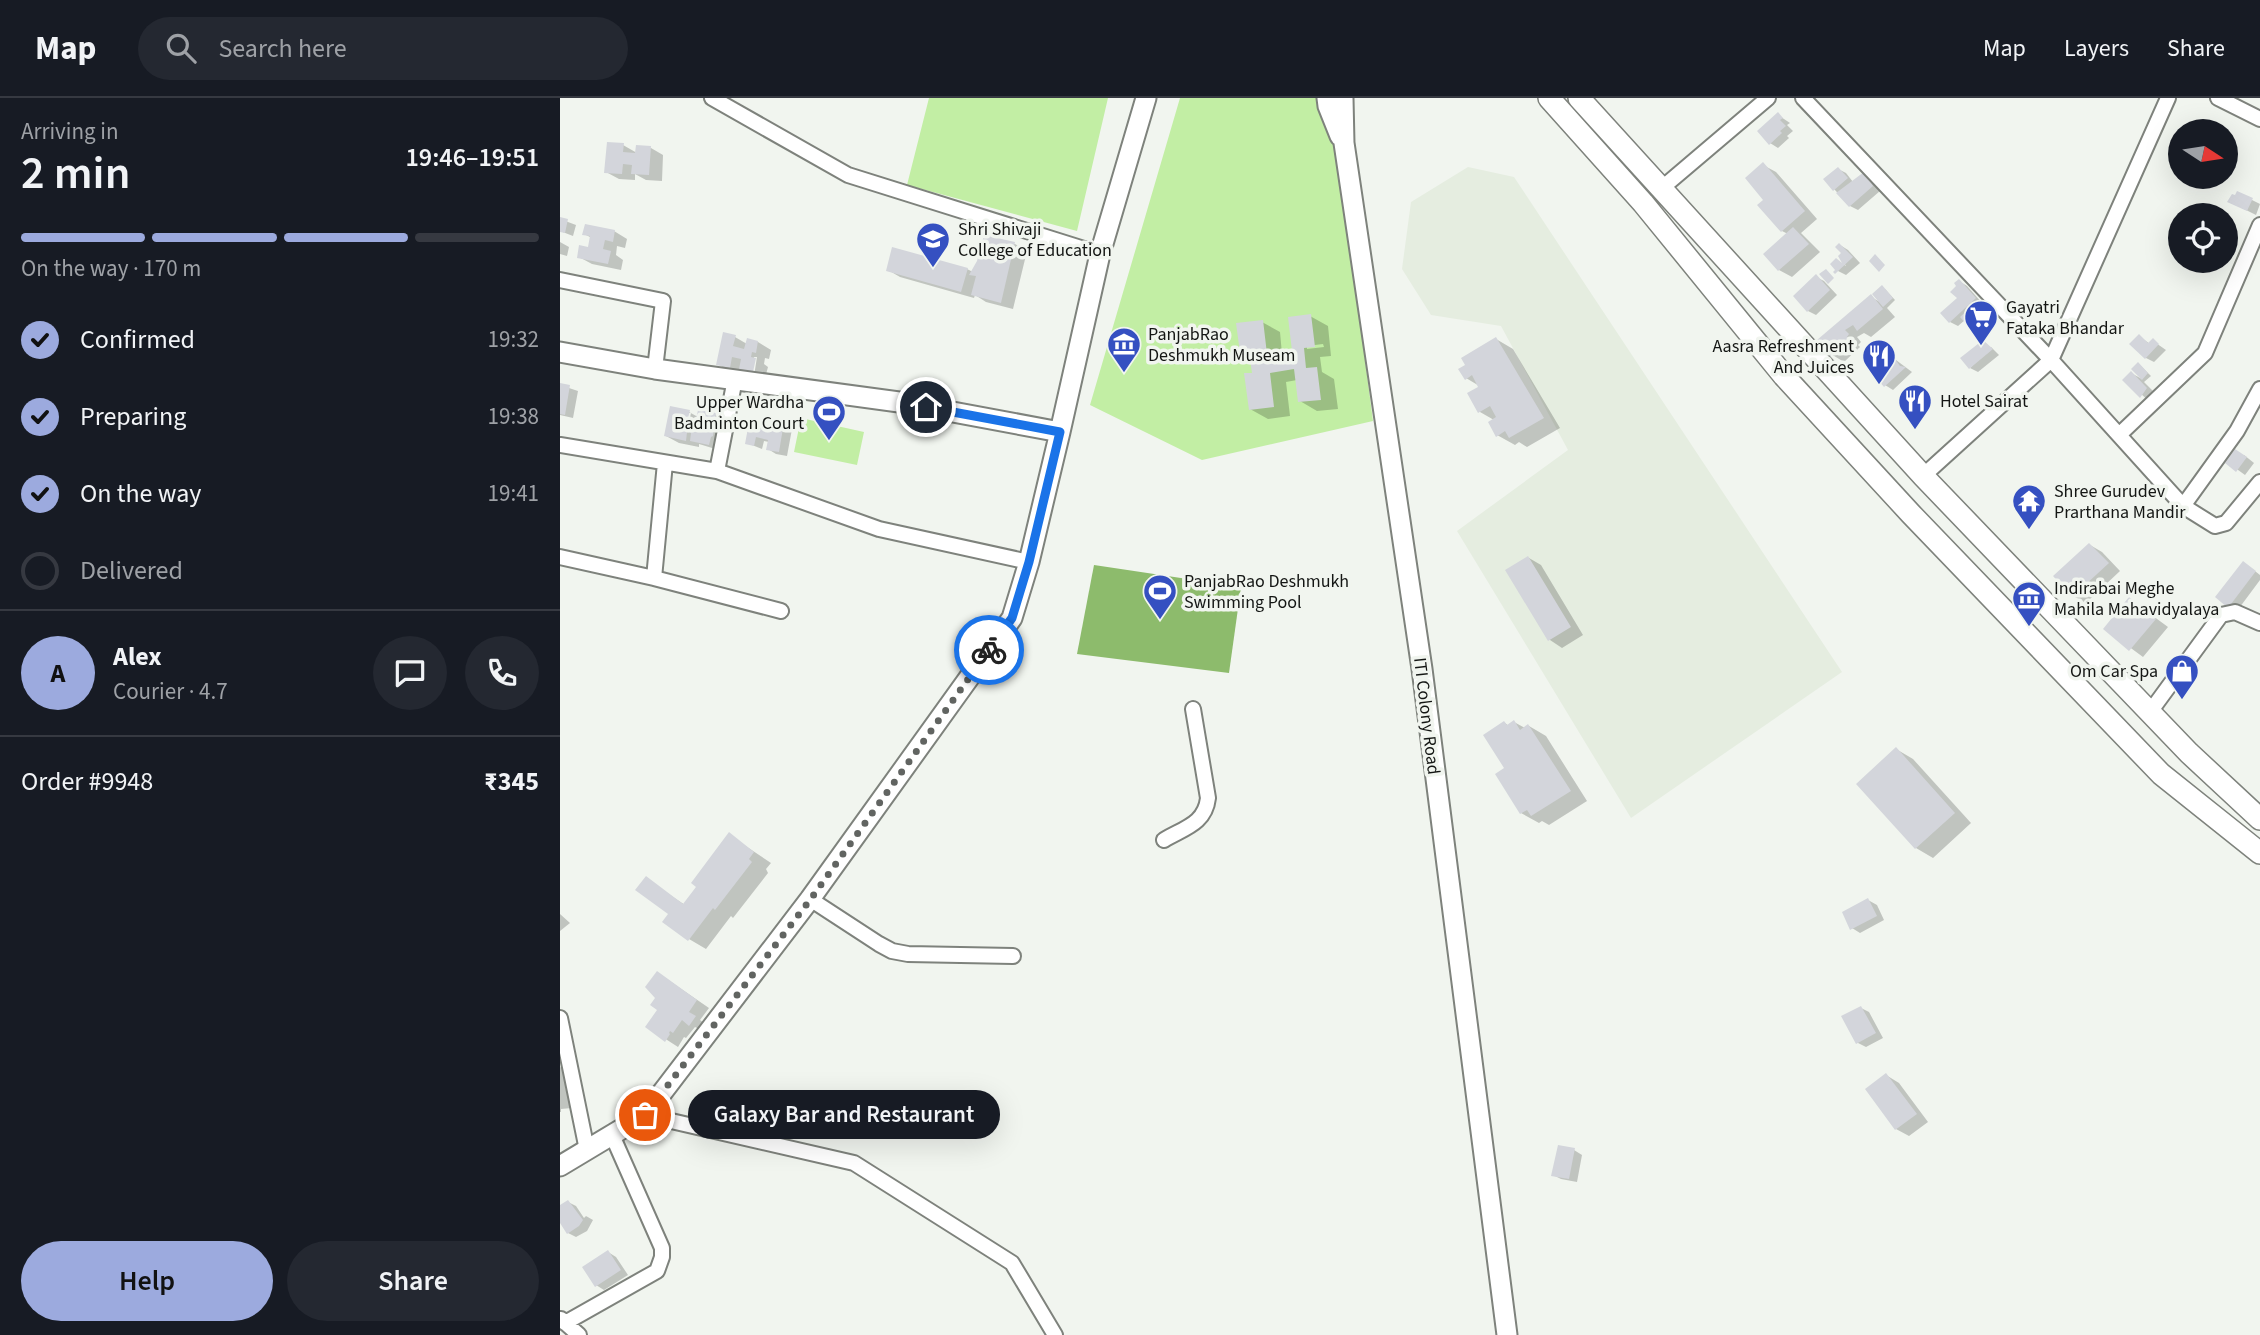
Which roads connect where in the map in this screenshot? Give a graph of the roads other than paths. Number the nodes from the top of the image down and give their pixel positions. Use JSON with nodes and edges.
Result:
{"nodes":[{"id":1,"x":712,"y":98,"type":"edge"},
{"id":2,"x":1146,"y":98,"type":"edge"},
{"id":3,"x":1327,"y":98,"type":"edge"},
{"id":4,"x":1343,"y":98,"type":"edge"},
{"id":5,"x":1549,"y":98,"type":"edge"},
{"id":6,"x":1579,"y":98,"type":"edge"},
{"id":7,"x":1768,"y":98,"type":"edge"},
{"id":8,"x":1803,"y":98,"type":"edge"},
{"id":9,"x":2168,"y":98,"type":"edge"},
{"id":10,"x":2218,"y":98,"type":"edge"},
{"id":11,"x":2241,"y":103,"type":"edge"},
{"id":12,"x":2260,"y":119,"type":"edge"},
{"id":13,"x":1343,"y":143,"type":"junction"},
{"id":14,"x":1662,"y":188,"type":"junction"},
{"id":15,"x":2260,"y":225,"type":"edge"},
{"id":16,"x":1100,"y":254,"type":"junction"},
{"id":17,"x":560,"y":280,"type":"edge"},
{"id":18,"x":560,"y":352,"type":"edge"},
{"id":19,"x":2051,"y":360,"type":"junction"},
{"id":20,"x":655,"y":369,"type":"junction"},
{"id":21,"x":735,"y":379,"type":"junction"},
{"id":22,"x":2260,"y":389,"type":"edge"},
{"id":23,"x":1060,"y":432,"type":"junction"},
{"id":24,"x":2119,"y":435,"type":"junction"},
{"id":25,"x":560,"y":445,"type":"edge"},
{"id":26,"x":665,"y":463,"type":"junction"},
{"id":27,"x":717,"y":471,"type":"junction"},
{"id":28,"x":1923,"y":476,"type":"junction"},
{"id":29,"x":2260,"y":482,"type":"edge"},
{"id":30,"x":2183,"y":506,"type":"junction"},
{"id":31,"x":560,"y":557,"type":"edge"},
{"id":32,"x":1029,"y":562,"type":"junction"},
{"id":33,"x":654,"y":578,"type":"junction"},
{"id":34,"x":781,"y":611,"type":"dead end"},
{"id":35,"x":2260,"y":623,"type":"edge"},
{"id":36,"x":1193,"y":709,"type":"dead end"},
{"id":37,"x":2150,"y":712,"type":"junction"},
{"id":38,"x":2189,"y":753,"type":"junction"},
{"id":39,"x":2161,"y":774,"type":"junction"},
{"id":40,"x":2260,"y":819,"type":"edge"},
{"id":41,"x":1164,"y":840,"type":"dead end"},
{"id":42,"x":2260,"y":853,"type":"edge"},
{"id":43,"x":810,"y":900,"type":"junction"},
{"id":44,"x":1013,"y":956,"type":"dead end"},
{"id":45,"x":560,"y":1018,"type":"edge"},
{"id":46,"x":645,"y":1115,"type":"junction"},
{"id":47,"x":612,"y":1135,"type":"junction"},
{"id":48,"x":587,"y":1150,"type":"junction"},
{"id":49,"x":560,"y":1166,"type":"edge"},
{"id":50,"x":563,"y":1320,"type":"edge"},
{"id":51,"x":579,"y":1335,"type":"edge"},
{"id":52,"x":1055,"y":1335,"type":"edge"},
{"id":53,"x":1507,"y":1335,"type":"edge"}],
"edges":[{"from":1,"to":16,"type":"street"},
{"from":2,"to":16,"type":"street"},
{"from":3,"to":13,"type":"street"},
{"from":4,"to":13,"type":"street","name":"ITI Colony Road"},
{"from":5,"to":39,"type":"main road"},
{"from":6,"to":14,"type":"main road"},
{"from":7,"to":14,"type":"street"},
{"from":8,"to":19,"type":"street"},
{"from":9,"to":19,"type":"street"},
{"from":10,"to":11,"type":"street"},
{"from":11,"to":12,"type":"street"},
{"from":13,"to":53,"type":"street","name":"ITI Colony Road"},
{"from":14,"to":28,"type":"main road"},
{"from":15,"to":24,"type":"street"},
{"from":16,"to":23,"type":"street"},
{"from":17,"to":20,"type":"street"},
{"from":18,"to":20,"type":"street"},
{"from":19,"to":24,"type":"street"},
{"from":19,"to":28,"type":"street"},
{"from":20,"to":21,"type":"street"},
{"from":21,"to":23,"type":"street"},
{"from":21,"to":27,"type":"street"},
{"from":22,"to":30,"type":"street"},
{"from":23,"to":32,"type":"street"},
{"from":24,"to":30,"type":"street"},
{"from":25,"to":26,"type":"street"},
{"from":26,"to":27,"type":"street"},
{"from":26,"to":33,"type":"street"},
{"from":27,"to":32,"type":"street"},
{"from":28,"to":37,"type":"main road"},
{"from":29,"to":30,"type":"street"},
{"from":31,"to":33,"type":"street"},
{"from":32,"to":43,"type":"street"},
{"from":33,"to":34,"type":"street"},
{"from":35,"to":37,"type":"street"},
{"from":36,"to":41,"type":"street"},
{"from":37,"to":38,"type":"main road"},
{"from":38,"to":39,"type":"main road"},
{"from":38,"to":40,"type":"main road"},
{"from":39,"to":42,"type":"main road"},
{"from":43,"to":44,"type":"street"},
{"from":43,"to":46,"type":"street"},
{"from":45,"to":48,"type":"street"},
{"from":46,"to":47,"type":"street"},
{"from":46,"to":52,"type":"street"},
{"from":47,"to":48,"type":"street"},
{"from":47,"to":50,"type":"street"},
{"from":48,"to":49,"type":"street"},
{"from":50,"to":51,"type":"street"}]}
